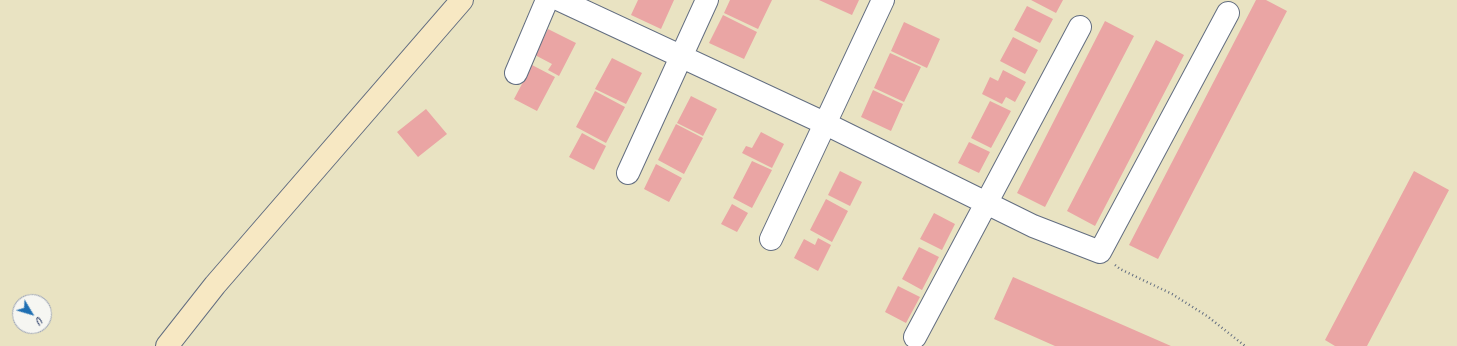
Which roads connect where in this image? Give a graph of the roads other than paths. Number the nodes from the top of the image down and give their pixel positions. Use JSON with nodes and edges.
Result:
{"nodes":[{"id":1,"x":462,"y":0,"type":"edge"},
{"id":2,"x":547,"y":0,"type":"edge"},
{"id":3,"x":560,"y":0,"type":"edge"},
{"id":4,"x":706,"y":0,"type":"edge"},
{"id":5,"x":883,"y":0,"type":"edge"},
{"id":6,"x":1228,"y":13,"type":"dead end"},
{"id":7,"x":1080,"y":26,"type":"dead end"},
{"id":8,"x":681,"y":55,"type":"junction"},
{"id":9,"x":516,"y":73,"type":"dead end"},
{"id":10,"x":824,"y":123,"type":"junction"},
{"id":11,"x":628,"y":173,"type":"dead end"},
{"id":12,"x":987,"y":204,"type":"junction"},
{"id":13,"x":771,"y":239,"type":"dead end"},
{"id":14,"x":915,"y":337,"type":"dead end"},
{"id":15,"x":167,"y":346,"type":"edge"}],
"edges":[{"from":1,"to":15,"type":"street"},
{"from":2,"to":9,"type":"street"},
{"from":3,"to":8,"type":"street"},
{"from":4,"to":8,"type":"street"},
{"from":5,"to":10,"type":"street"},
{"from":6,"to":12,"type":"street"},
{"from":7,"to":12,"type":"street"},
{"from":8,"to":10,"type":"street"},
{"from":8,"to":11,"type":"street"},
{"from":10,"to":12,"type":"street"},
{"from":10,"to":13,"type":"street"},
{"from":12,"to":14,"type":"street"}]}
